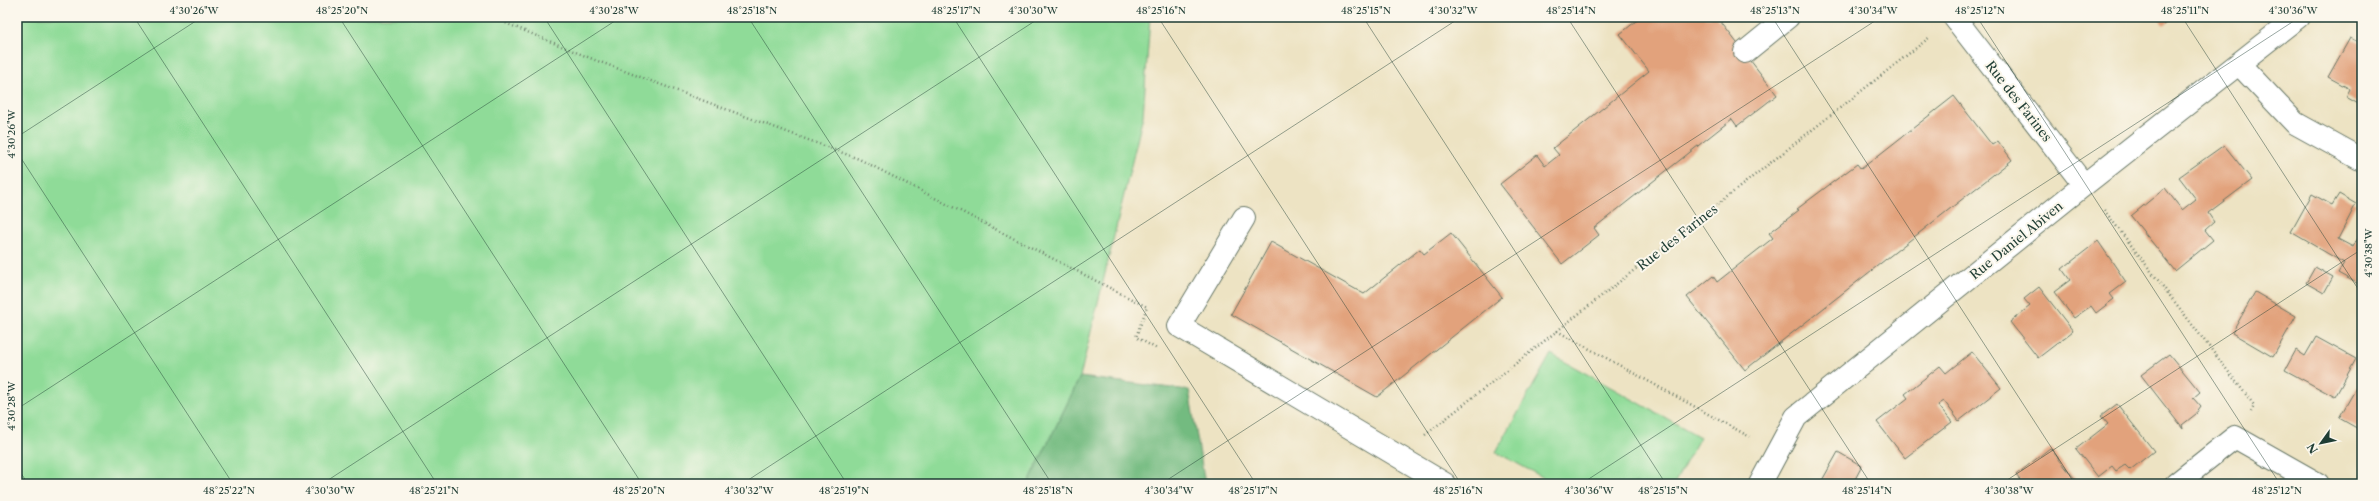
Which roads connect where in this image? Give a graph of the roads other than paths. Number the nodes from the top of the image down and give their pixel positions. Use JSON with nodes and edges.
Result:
{"nodes":[{"id":1,"x":1788,"y":17,"type":"edge"},
{"id":2,"x":1954,"y":17,"type":"edge"},
{"id":3,"x":2298,"y":17,"type":"edge"},
{"id":4,"x":1745,"y":52,"type":"dead end"},
{"id":5,"x":2239,"y":64,"type":"junction"},
{"id":6,"x":2362,"y":160,"type":"edge"},
{"id":7,"x":2084,"y":185,"type":"junction"},
{"id":8,"x":1244,"y":218,"type":"dead end"},
{"id":9,"x":1445,"y":484,"type":"edge"},
{"id":10,"x":1760,"y":484,"type":"edge"},
{"id":11,"x":2176,"y":484,"type":"edge"},
{"id":12,"x":2318,"y":484,"type":"edge"}],
"edges":[{"from":1,"to":4,"type":"street"},
{"from":2,"to":7,"type":"street","name":"Rue des Farines"},
{"from":3,"to":5,"type":"street","name":"Rue Daniel Abiven"},
{"from":5,"to":6,"type":"street"},
{"from":5,"to":7,"type":"street","name":"Rue Daniel Abiven"},
{"from":7,"to":10,"type":"street","name":"Rue Daniel Abiven"},
{"from":8,"to":9,"type":"street"},
{"from":11,"to":12,"type":"street"}]}
